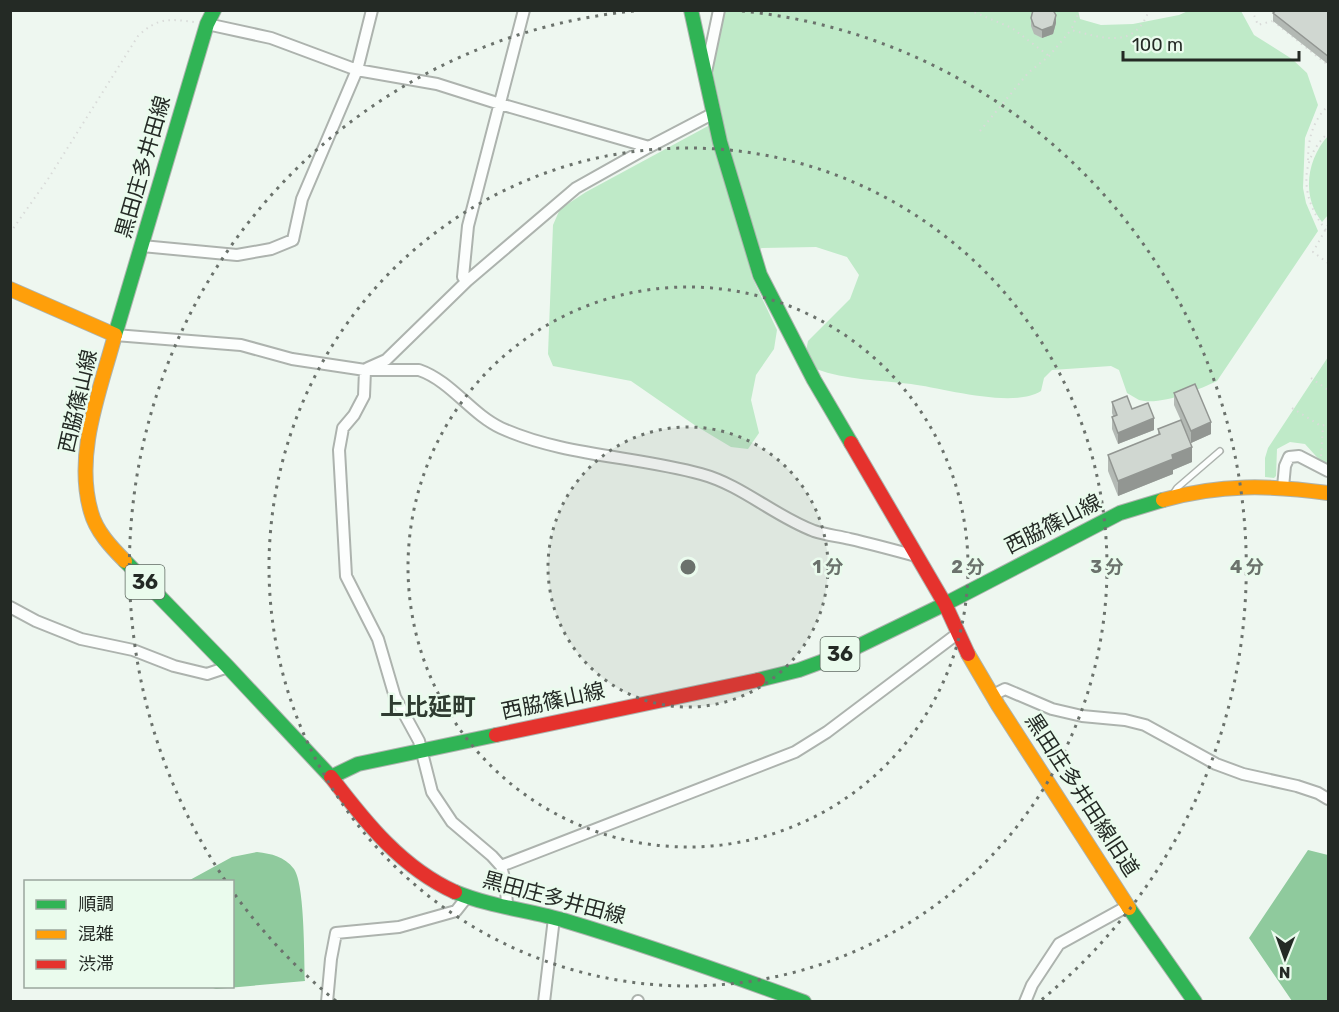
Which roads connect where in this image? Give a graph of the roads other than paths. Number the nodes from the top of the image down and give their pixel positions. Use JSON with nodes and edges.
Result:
{"nodes":[{"id":1,"x":214,"y":10,"type":"edge"},
{"id":2,"x":372,"y":10,"type":"edge"},
{"id":3,"x":524,"y":10,"type":"edge"},
{"id":4,"x":691,"y":10,"type":"edge"},
{"id":5,"x":718,"y":10,"type":"edge"},
{"id":6,"x":207,"y":24,"type":"junction"},
{"id":7,"x":357,"y":70,"type":"junction"},
{"id":8,"x":706,"y":72,"type":"junction"},
{"id":9,"x":500,"y":104,"type":"junction"},
{"id":10,"x":714,"y":113,"type":"junction"},
{"id":11,"x":649,"y":147,"type":"junction"},
{"id":12,"x":142,"y":246,"type":"junction"},
{"id":13,"x":467,"y":281,"type":"junction"},
{"id":14,"x":10,"y":289,"type":"edge"},
{"id":15,"x":115,"y":335,"type":"junction"},
{"id":16,"x":365,"y":370,"type":"junction"},
{"id":17,"x":1221,"y":451,"type":"dead end"},
{"id":18,"x":1329,"y":471,"type":"edge"},
{"id":19,"x":1283,"y":487,"type":"junction"},
{"id":20,"x":1329,"y":493,"type":"edge"},
{"id":21,"x":1171,"y":498,"type":"junction"},
{"id":22,"x":916,"y":556,"type":"junction"},
{"id":23,"x":945,"y":604,"type":"junction"},
{"id":24,"x":10,"y":607,"type":"edge"},
{"id":25,"x":957,"y":634,"type":"junction"},
{"id":26,"x":228,"y":667,"type":"junction"},
{"id":27,"x":993,"y":696,"type":"junction"},
{"id":28,"x":422,"y":750,"type":"junction"},
{"id":29,"x":331,"y":777,"type":"junction"},
{"id":30,"x":1329,"y":799,"type":"edge"},
{"id":31,"x":501,"y":866,"type":"junction"},
{"id":32,"x":467,"y":897,"type":"junction"},
{"id":33,"x":1128,"y":906,"type":"junction"},
{"id":34,"x":507,"y":907,"type":"junction"},
{"id":35,"x":554,"y":918,"type":"junction"},
{"id":36,"x":327,"y":1002,"type":"edge"},
{"id":37,"x":544,"y":1002,"type":"edge"},
{"id":38,"x":804,"y":1002,"type":"edge"},
{"id":39,"x":1024,"y":1002,"type":"edge"},
{"id":40,"x":1195,"y":1002,"type":"edge"}],
"edges":[{"from":1,"to":6,"type":"main road","name":"黒田庄多井田線"},
{"from":2,"to":7,"type":"street"},
{"from":3,"to":9,"type":"street"},
{"from":4,"to":8,"type":"main road","name":"黒田庄多井田線旧道"},
{"from":5,"to":8,"type":"street"},
{"from":6,"to":7,"type":"street"},
{"from":6,"to":12,"type":"main road","name":"黒田庄多井田線"},
{"from":7,"to":9,"type":"street"},
{"from":7,"to":12,"type":"street"},
{"from":8,"to":10,"type":"main road","name":"黒田庄多井田線旧道"},
{"from":9,"to":11,"type":"street"},
{"from":9,"to":13,"type":"street"},
{"from":10,"to":11,"type":"street"},
{"from":10,"to":22,"type":"main road","name":"黒田庄多井田線旧道"},
{"from":11,"to":13,"type":"street"},
{"from":12,"to":15,"type":"main road","name":"黒田庄多井田線"},
{"from":13,"to":16,"type":"street"},
{"from":14,"to":15,"type":"main road","name":"西脇篠山線"},
{"from":15,"to":16,"type":"street"},
{"from":15,"to":26,"type":"main road","name":"西脇篠山線","number":"36"},
{"from":16,"to":22,"type":"street"},
{"from":16,"to":28,"type":"street"},
{"from":17,"to":21,"type":"lane"},
{"from":18,"to":19,"type":"street"},
{"from":19,"to":20,"type":"main road","name":"西脇篠山線","number":"36"},
{"from":19,"to":21,"type":"main road","name":"西脇篠山線","number":"36"},
{"from":21,"to":23,"type":"main road","name":"西脇篠山線","number":"36"},
{"from":22,"to":23,"type":"main road","name":"黒田庄多井田線旧道"},
{"from":23,"to":25,"type":"main road","name":"黒田庄多井田線旧道"},
{"from":23,"to":28,"type":"main road","name":"西脇篠山線","number":"36"},
{"from":24,"to":26,"type":"street"},
{"from":25,"to":27,"type":"main road","name":"黒田庄多井田線旧道"},
{"from":25,"to":31,"type":"street"},
{"from":26,"to":29,"type":"main road","name":"西脇篠山線","number":"36"},
{"from":27,"to":30,"type":"street"},
{"from":27,"to":33,"type":"main road","name":"黒田庄多井田線旧道"},
{"from":28,"to":29,"type":"main road","name":"西脇篠山線","number":"36"},
{"from":28,"to":31,"type":"street"},
{"from":29,"to":32,"type":"main road","name":"黒田庄多井田線"},
{"from":31,"to":34,"type":"street"},
{"from":32,"to":34,"type":"main road","name":"黒田庄多井田線"},
{"from":32,"to":36,"type":"street"},
{"from":33,"to":39,"type":"street"},
{"from":33,"to":40,"type":"main road","name":"黒田庄多井田線旧道"},
{"from":34,"to":35,"type":"main road","name":"黒田庄多井田線"},
{"from":35,"to":37,"type":"street"},
{"from":35,"to":38,"type":"main road","name":"黒田庄多井田線"}]}
